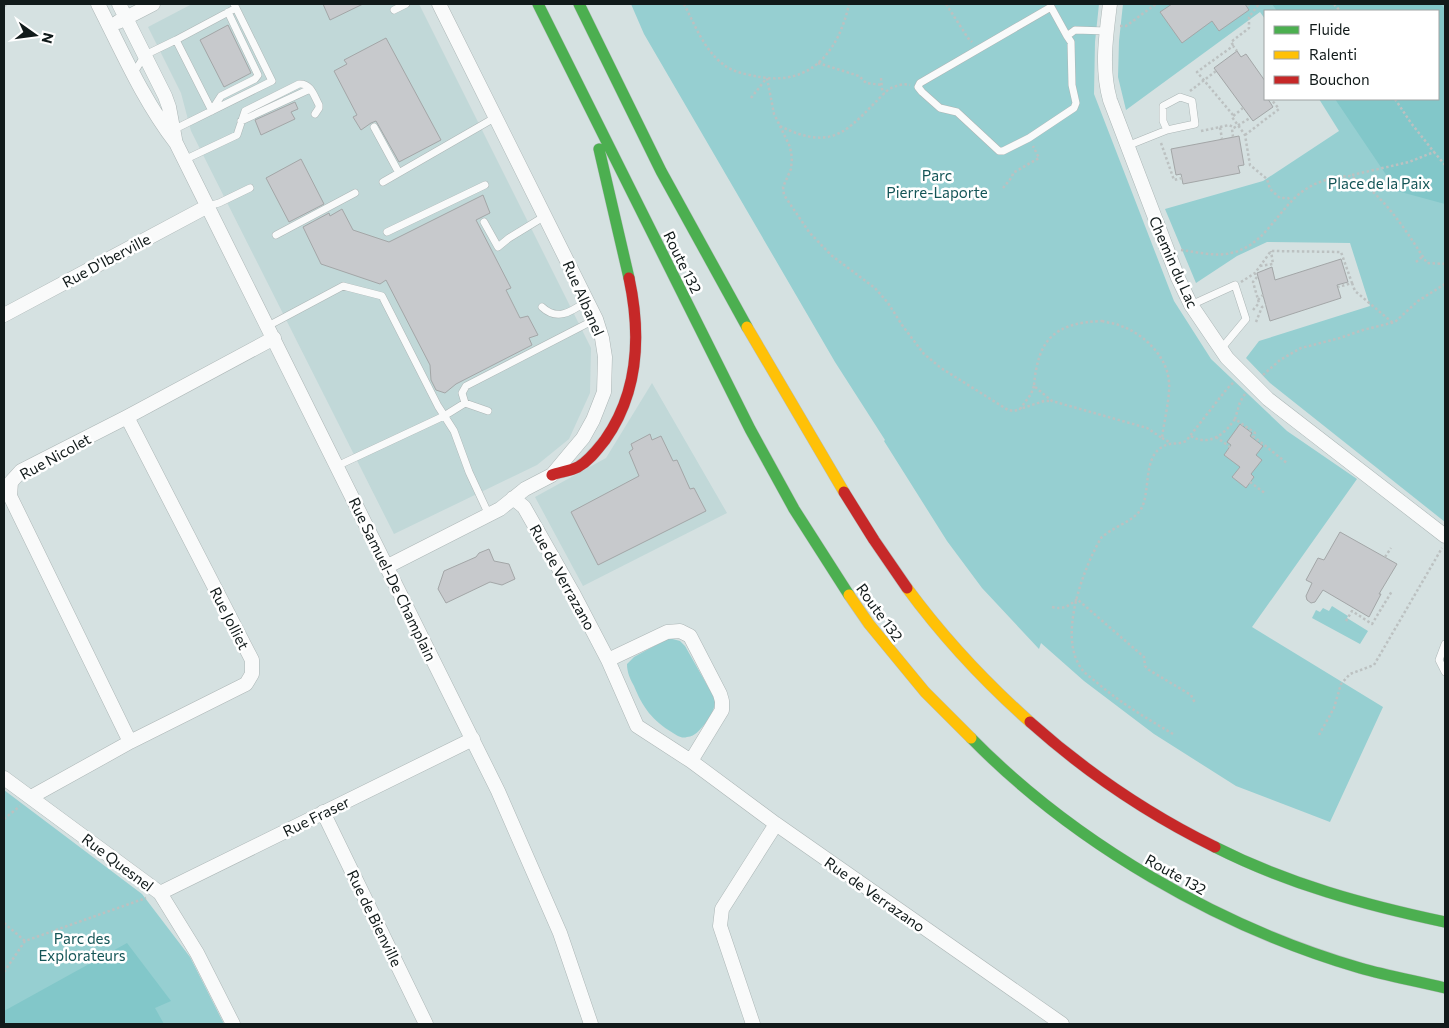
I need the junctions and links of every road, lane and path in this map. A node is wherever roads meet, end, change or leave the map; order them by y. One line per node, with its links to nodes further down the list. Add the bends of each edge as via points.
1 (8, 4): 17 (path)
2 (98, 4): 23 (street, Rue Samuel-De Champlain)
3 (119, 4): 22 (street, Rue Samuel-De Champlain)
4 (153, 4): 22 (street)
5 (406, 4): 20 (lane)
6 (439, 4): 49 (street, Rue Albanel)
7 (538, 4): 44 (highway, Route 132)
8 (579, 4): 151 (highway, Route 132, via 672,192 793,407 896,573 978,673 1080,765 1196,838 1307,886)
9 (684, 4): 34 (path, via 708,48 724,65)
10 (849, 4): 31 (path, via 845,24 832,48)
11 (946, 4): 28 (path, via 968,38)
12 (1110, 4): 24 (street, Chemin du Lac)
13 (1156, 4): 16 (path)
14 (1251, 4): 19 (path)
15 (1259, 4): 27 (path, via 1249,17 1248,28 1231,42)
16 (1152, 5): 24 (path, via 1126,26)
17 (4, 6)
18 (235, 6): 21 (lane); 46 (lane, via 272,81)
19 (1247, 6)
20 (394, 10)
21 (228, 12): 26 (lane); 46 (lane, via 258,75 221,96)
22 (126, 18): 23 (street); 30 (street, Rue Samuel-De Champlain)
23 (109, 26): 33 (street, Rue Samuel-De Champlain)
24 (1113, 28): 25 (lane, via 1075,30); 62 (street, Chemin du Lac, via 1104,64 1107,90)
25 (1068, 36): 28 (lane, via 1051,7); 60 (lane, via 1076,103 1074,108)
26 (176, 40): 30 (lane); 46 (lane)
27 (1234, 46): 29 (path); 36 (path, via 1197,72)
28 (980, 48): 38 (lane)
29 (1237, 51)
30 (145, 54): 33 (lane); 57 (street, Rue Samuel-De Champlain, via 169,107)
31 (818, 63): 34 (path, via 795,76); 37 (path, via 860,76 866,83)
32 (1216, 71): 36 (path)
33 (133, 75): 57 (street, Rue Samuel-De Champlain, via 155,115)
34 (766, 78): 40 (path); 51 (path)
35 (881, 78): 37 (path)
36 (1204, 80): 41 (path); 48 (path)
37 (882, 85): 39 (path)
38 (918, 88): 39 (path, via 896,85); 60 (lane, via 940,108 958,112 999,151 1010,149)
39 (884, 94): 51 (path, via 839,134 813,138)
40 (751, 98)
41 (1182, 98): 56 (lane, via 1164,106); 56 (lane, via 1192,101 1195,124)
42 (1273, 100): 58 (path, via 1279,109)
43 (1396, 100): 63 (path)
44 (590, 107): 121 (highway, via 630,276 636,324 635,360 627,400 603,443 577,467); 155 (highway, Route 132, via 739,407 812,538 869,624 949,718 1008,775 1056,814 1170,889 1245,926 1306,950 1382,974)
45 (1243, 108): 48 (path)
46 (212, 111): 57 (lane)
47 (315, 114): 64 (lane, via 319,105 310,89 299,84 245,111 237,135)
48 (1234, 115): 52 (path, via 1232,117)
49 (496, 118): 66 (lane); 76 (street, Rue Albanel)
50 (1250, 118): 52 (path)
51 (780, 126): 109 (path, via 792,158 791,170 783,187 784,195 809,232 831,255 875,288 924,354 1008,410)
52 (1238, 126): 55 (path); 58 (path)
53 (374, 127): 66 (lane)
54 (1220, 127): 55 (path, via 1230,125)
55 (1235, 128): 59 (path, via 1232,129)
56 (1166, 130): 62 (lane)
57 (172, 135): 64 (street, Rue Samuel-De Champlain)
58 (1245, 135): 74 (path, via 1250,165 1267,179 1270,189 1280,198)
59 (1234, 137)
60 (1029, 138): 72 (path, via 1039,158 1013,173)
61 (1160, 142): 68 (path, via 1174,180)
62 (1127, 146): 94 (street, Chemin du Lac)
63 (1434, 152): 65 (path); 67 (path, via 1409,162)
64 (184, 160): 75 (street, Rue Samuel-De Champlain)
65 (1445, 165)
66 (399, 173): 69 (lane)
67 (1350, 176): 74 (path, via 1318,183); 82 (path, via 1385,205)
68 (1182, 178)
69 (383, 182)
70 (485, 185): 78 (lane)
71 (250, 188): 75 (lane)
72 (1003, 188)
73 (355, 193): 79 (lane)
74 (1292, 201): 80 (path, via 1261,237 1240,251 1216,254)
75 (208, 206): 97 (street, Rue D'Iberville); 101 (street, Rue Samuel-De Champlain)
76 (545, 216): 77 (lane, via 498,247); 93 (street, Rue Albanel)
77 (484, 222)
78 (387, 232)
79 (276, 235)
80 (1179, 249)
81 (1272, 251): 85 (path); 85 (path, via 1274,264); 87 (path, via 1341,252)
82 (1423, 256): 83 (path); 84 (path, via 1427,263)
83 (1416, 262)
84 (1445, 264)
85 (1260, 266): 86 (path)
86 (1255, 273): 89 (path); 92 (path, via 1257,277 1253,282)
87 (1352, 283): 90 (path); 100 (path, via 1355,291)
88 (1445, 284): 100 (path, via 1418,301)
89 (1235, 286): 94 (lane); 99 (lane)
90 (1338, 287)
91 (1263, 295): 92 (path)
92 (1258, 300): 99 (path)
93 (587, 301): 96 (lane, via 566,314 548,312); 98 (street, Rue Albanel)
94 (1191, 305): 102 (street, Chemin du Lac)
95 (1266, 305): 99 (path, via 1262,307 1256,323)
96 (542, 307)
97 (4, 315)
98 (596, 319): 108 (lane, via 466,386 462,393); 121 (street, Rue Albanel, via 605,357 602,398 583,438)
99 (1246, 319): 102 (lane)
100 (1393, 323): 104 (path, via 1301,348 1280,360)
101 (271, 332): 111 (lane, via 343,286 382,296); 112 (street, Rue Nicolet); 120 (street, Rue Samuel-De Champlain)
102 (1220, 349): 103 (street, Chemin du Lac)
103 (1243, 374): 114 (path, via 1226,390); 126 (street, Chemin du Lac, via 1260,392)
104 (1261, 377)
105 (1034, 386): 107 (path); 109 (path); 116 (path, via 1043,346 1058,330 1088,322 1120,325 1150,345 1168,371 1170,384)
106 (1246, 393): 113 (path)
107 (1052, 401): 109 (path); 116 (path, via 1147,428)
108 (465, 403): 110 (lane); 111 (lane)
109 (1020, 409)
110 (488, 411)
111 (444, 416): 120 (lane); 125 (lane, via 454,431)
112 (127, 417): 143 (street, Rue Nicolet, via 21,471 11,482 10,496); 143 (street, Rue Jolliet, via 252,660 252,674 246,684)
113 (1235, 419): 115 (path, via 1227,431); 119 (path)
114 (1190, 436): 115 (path, via 1202,440); 117 (path, via 1180,444)
115 (1216, 437): 118 (path)
116 (1162, 438): 117 (path)
117 (1173, 444): 131 (path, via 1159,449 1154,457 1141,509 1101,538 1082,579)
118 (1230, 447)
119 (1288, 464)
120 (337, 466): 129 (street, Rue Samuel-De Champlain)
121 (552, 475): 124 (street, Rue Albanel)
122 (1250, 482): 123 (path)
123 (1266, 494)
124 (513, 498): 125 (street, Rue Albanel); 137 (street, Rue de Verrazano, via 524,507)
125 (489, 515): 129 (street, Rue Albanel)
126 (1444, 541): 141 (path, via 1374,665 1350,674 1341,684 1334,708)
127 (1391, 548): 128 (path)
128 (1385, 557)
129 (386, 567): 142 (street, Rue Samuel-De Champlain)
130 (1392, 591): 134 (path, via 1372,624)
131 (1077, 599): 132 (path, via 1065,608); 139 (path, via 1144,657 1148,670 1191,695); 140 (path, via 1071,638 1075,658 1082,669 1107,692)
132 (1052, 607)
133 (1361, 612): 134 (path)
134 (1359, 616): 135 (path, via 1352,612)
135 (1346, 621)
136 (1445, 644): 138 (lane, via 1439,660)
137 (608, 660): 144 (street, Rue de Verrazano, via 637,726); 144 (street, via 667,632 680,631 690,636 722,701 722,710)
138 (1445, 672)
139 (1196, 703)
140 (1173, 734)
141 (1319, 735)
142 (473, 738): 147 (street, Rue Fraser); 158 (street, Rue Samuel-De Champlain, via 560,932)
143 (130, 742): 146 (street, Rue Jolliet)
144 (691, 761): 149 (street, Rue de Verrazano)
145 (4, 778): 146 (street, Rue Quesnel)
146 (31, 797): 148 (path); 150 (street, Rue Quesnel)
147 (323, 812): 150 (street, Rue Fraser); 157 (street, Rue de Bienville)
148 (4, 819)
149 (776, 824): 159 (street, via 722,909 720,926); 160 (street, Rue de Verrazano)
150 (160, 893): 153 (path); 156 (street, Rue Quesnel, via 198,953)
151 (1445, 922)
152 (4, 923): 153 (path)
153 (25, 942): 154 (path)
154 (4, 972)
155 (1445, 988)
156 (233, 1024)
157 (426, 1024)
158 (591, 1024)
159 (753, 1024)
160 (1062, 1024)

